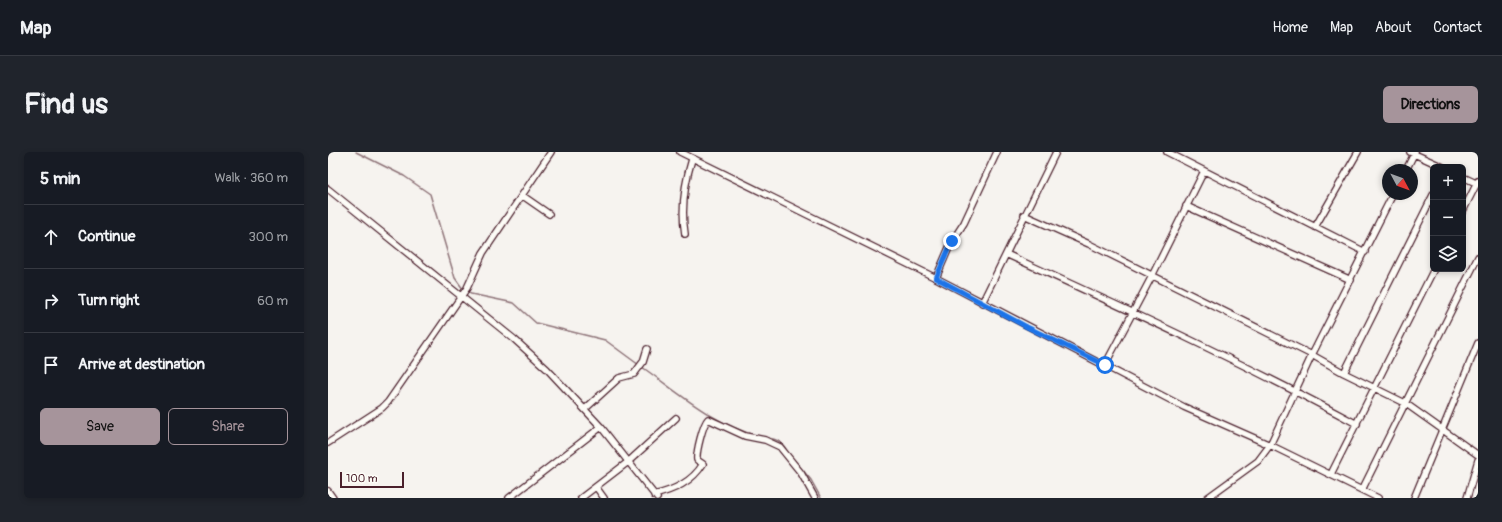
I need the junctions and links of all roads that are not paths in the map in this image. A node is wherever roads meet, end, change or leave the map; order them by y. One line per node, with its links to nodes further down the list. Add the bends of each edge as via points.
1 (551, 152): 15 (street)
2 (680, 152): 8 (street)
3 (997, 152): 29 (street)
4 (1056, 152): 21 (street)
5 (1167, 152): 11 (street)
6 (1358, 152): 22 (street)
7 (1413, 152): 9 (street); 10 (street)
8 (692, 159): 23 (street, via 688,172 684,214); 29 (street)
9 (1408, 164)
10 (1437, 164)
11 (1204, 171): 19 (street); 22 (street)
12 (1466, 178): 13 (street)
13 (1478, 183): 18 (street)
14 (328, 189): 31 (street)
15 (523, 196): 20 (street); 31 (street, via 484,253)
16 (1390, 200): 24 (street)
17 (1431, 200): 38 (street)
18 (1466, 205)
19 (1186, 206): 28 (street); 30 (street)
20 (549, 214)
21 (1024, 215): 25 (street); 28 (street)
22 (1315, 227): 24 (street)
23 (685, 234)
24 (1365, 252): 30 (street)
25 (1006, 254): 32 (street); 33 (street)
26 (1478, 257): 41 (street)
27 (1432, 272): 39 (street)
28 (1152, 276): 33 (street); 36 (street)
29 (936, 278): 32 (street)
30 (1351, 280): 36 (street)
31 (462, 295): 42 (street, via 547,369); 47 (street, via 385,405)
32 (982, 303): 37 (street)
33 (1133, 313): 37 (street); 40 (street)
34 (1478, 343): 46 (street)
35 (647, 349): 42 (street, via 643,362 634,374 619,378)
36 (1312, 355): 38 (street); 40 (street)
37 (1105, 365): 48 (street, via 1184,407)
38 (1344, 374): 39 (street)
39 (1373, 387): 41 (street); 44 (street)
40 (1295, 390): 44 (street); 48 (street)
41 (1405, 403): 46 (street); 54 (street)
42 (585, 409): 45 (street)
43 (676, 418): 51 (street)
44 (1357, 424): 52 (street)
45 (601, 427): 51 (street); 58 (street)
46 (1441, 430): 49 (street); 64 (street)
47 (328, 443)
48 (1270, 445): 52 (street); 62 (street, via 1258,461)
49 (1478, 455)
50 (1478, 460): 65 (street)
51 (628, 462): 53 (street); 56 (street)
52 (1331, 474): 54 (street)
53 (596, 487): 59 (street); 60 (street)
54 (1362, 490): 63 (street)
55 (328, 492): 57 (street)
56 (656, 496): 61 (street, via 680,487 700,469 703,464 697,460 698,452 708,419 745,436 765,440 780,447 801,473)
57 (333, 498)
58 (509, 498)
59 (581, 498)
60 (604, 498)
61 (815, 498)
62 (1207, 498)
63 (1378, 498)
64 (1414, 498)
65 (1467, 498)

